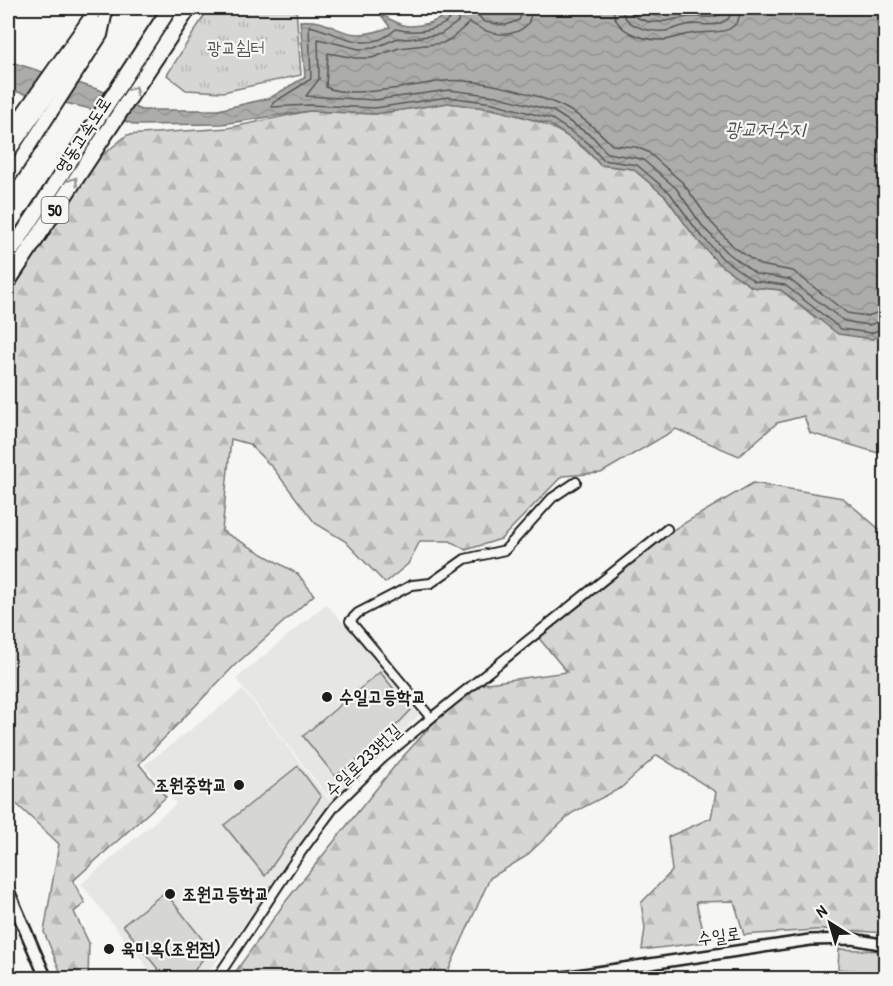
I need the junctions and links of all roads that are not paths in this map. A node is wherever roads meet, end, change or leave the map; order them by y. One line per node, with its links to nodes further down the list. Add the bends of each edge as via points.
1 (171, 8): 7 (highway, 영동고속도로 / 50)
2 (189, 8): 7 (highway, 영동고속도로 / 50, one-way to 2)
3 (104, 9): 4 (highway); 4 (highway, via 70,48)
4 (34, 109): 5 (highway); 6 (highway); 8 (highway); 9 (highway)
5 (8, 121)
6 (8, 134)
7 (96, 136): 10 (highway, 영동고속도로 / 50); 11 (highway, 영동고속도로 / 50, one-way to 7)
8 (8, 153)
9 (8, 179)
10 (8, 256)
11 (8, 282)
12 (576, 482): 14 (street, via 552,498 505,550 465,560 431,583 412,585 350,621)
13 (667, 528): 14 (street, 수일로233번길)
14 (431, 718): 18 (street, 수일로233번길, via 335,806)
15 (8, 890): 17 (main road)
16 (885, 945): 19 (street, 수일로, via 853,939 810,940)
17 (46, 978)
18 (217, 978)
19 (557, 978)

